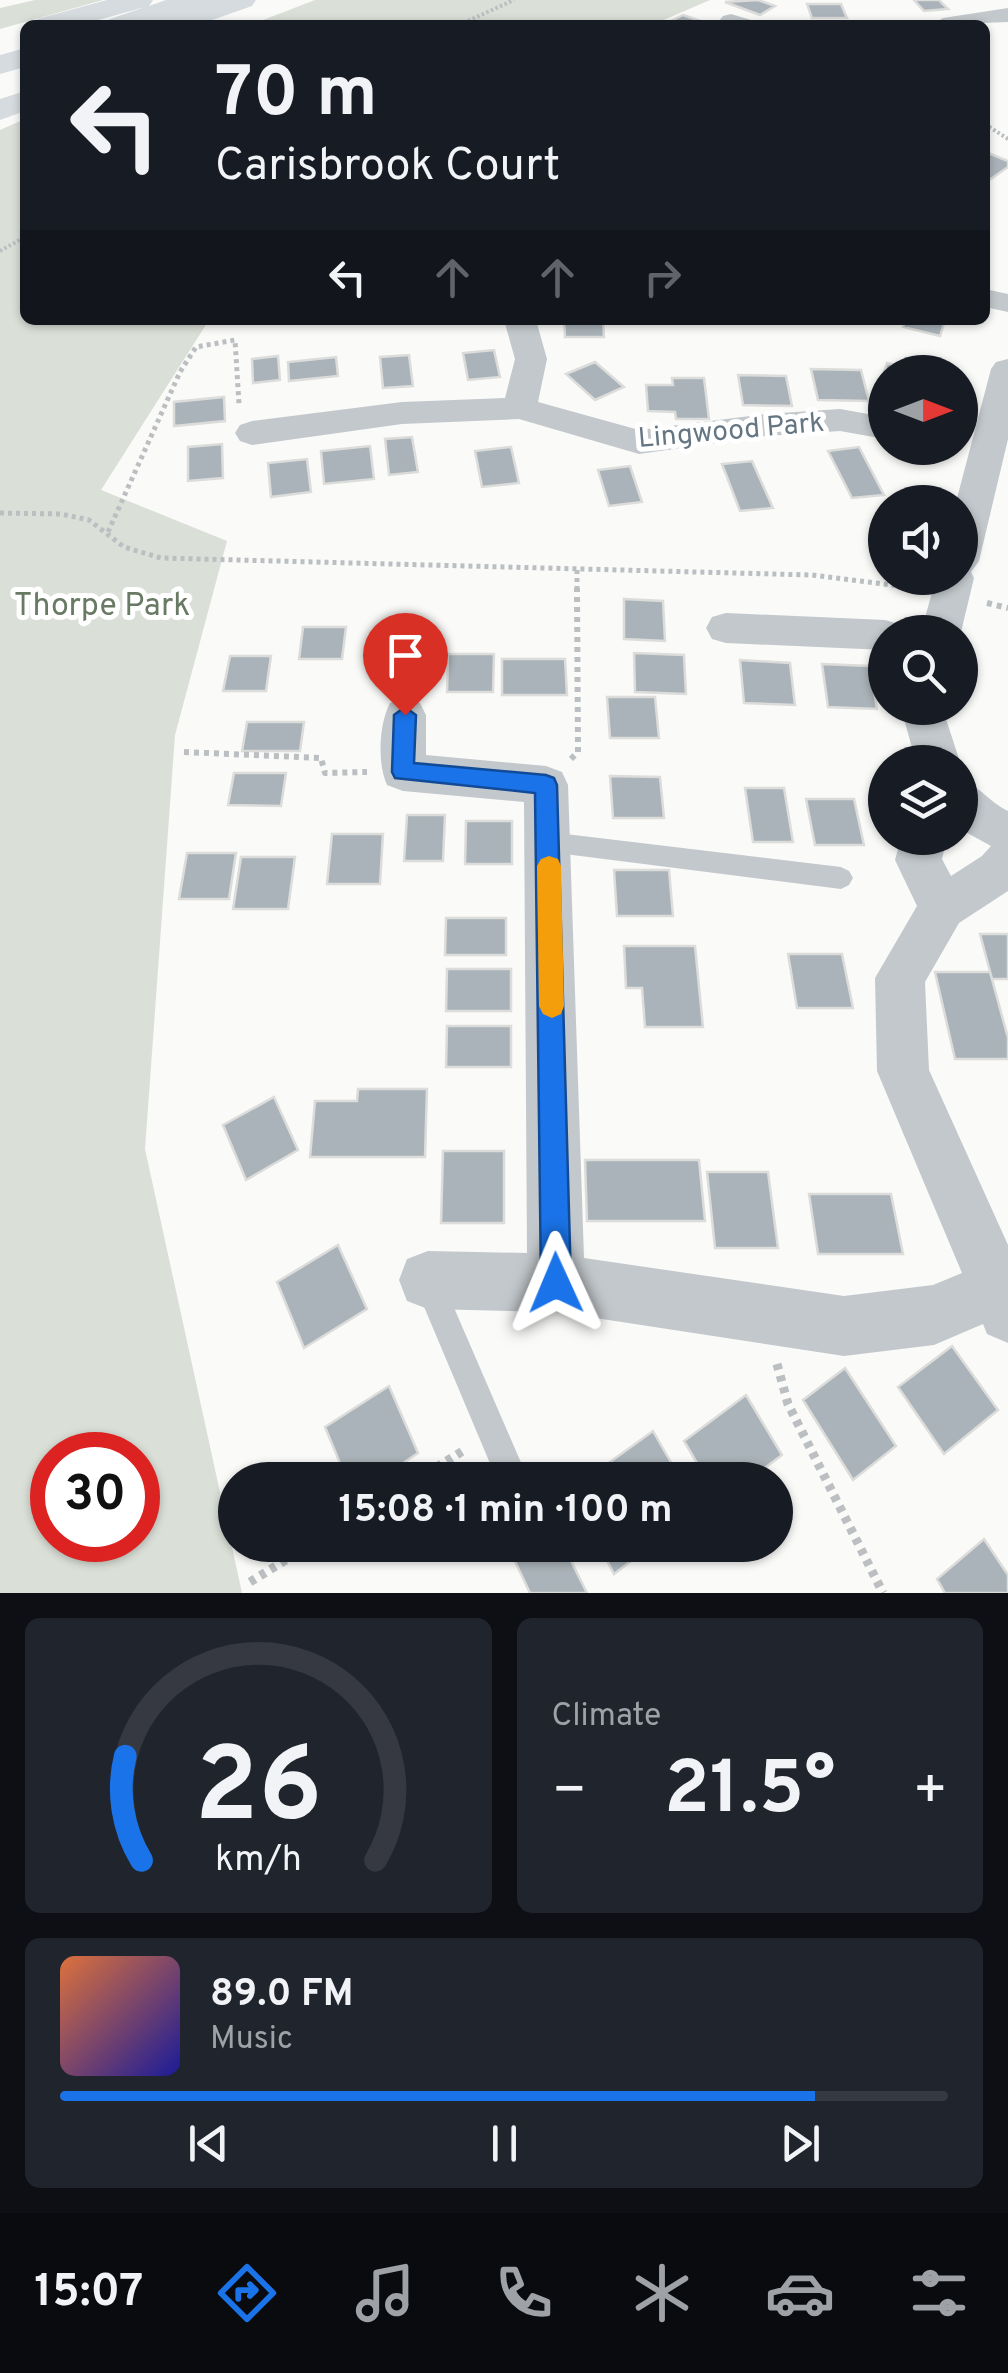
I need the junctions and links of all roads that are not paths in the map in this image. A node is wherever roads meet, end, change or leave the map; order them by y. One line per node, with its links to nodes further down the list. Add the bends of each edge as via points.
1 (138, 0): 8 (highway)
2 (194, 0): 9 (highway)
3 (242, 0): 10 (highway)
4 (275, 0): 11 (highway)
5 (953, 0): 7 (street)
6 (1008, 15): 7 (street)
7 (974, 18): 12 (street)
8 (65, 20)
9 (135, 20)
10 (184, 20)
11 (225, 20)
12 (965, 20)
13 (521, 325): 15 (street, via 531,359)
14 (1008, 368): 18 (street)
15 (520, 408): 16 (street, Lingwood Park, via 639,442 766,425); 17 (street, Lingwood Park)
16 (868, 425)
17 (252, 433)
18 (978, 441)
19 (726, 628): 20 (street)
20 (868, 635)
21 (405, 715): 24 (street, via 403,772 546,785)
22 (978, 817): 23 (street)
23 (1008, 832)
24 (549, 842): 27 (lane); 30 (street)
25 (919, 855): 28 (street)
26 (1008, 860): 28 (street)
27 (841, 878)
28 (942, 908): 31 (street, via 900,978 902,1070)
29 (428, 1280): 30 (street); 32 (lane)
30 (556, 1283): 31 (street, via 844,1326)
31 (1002, 1300)
32 (505, 1462)

